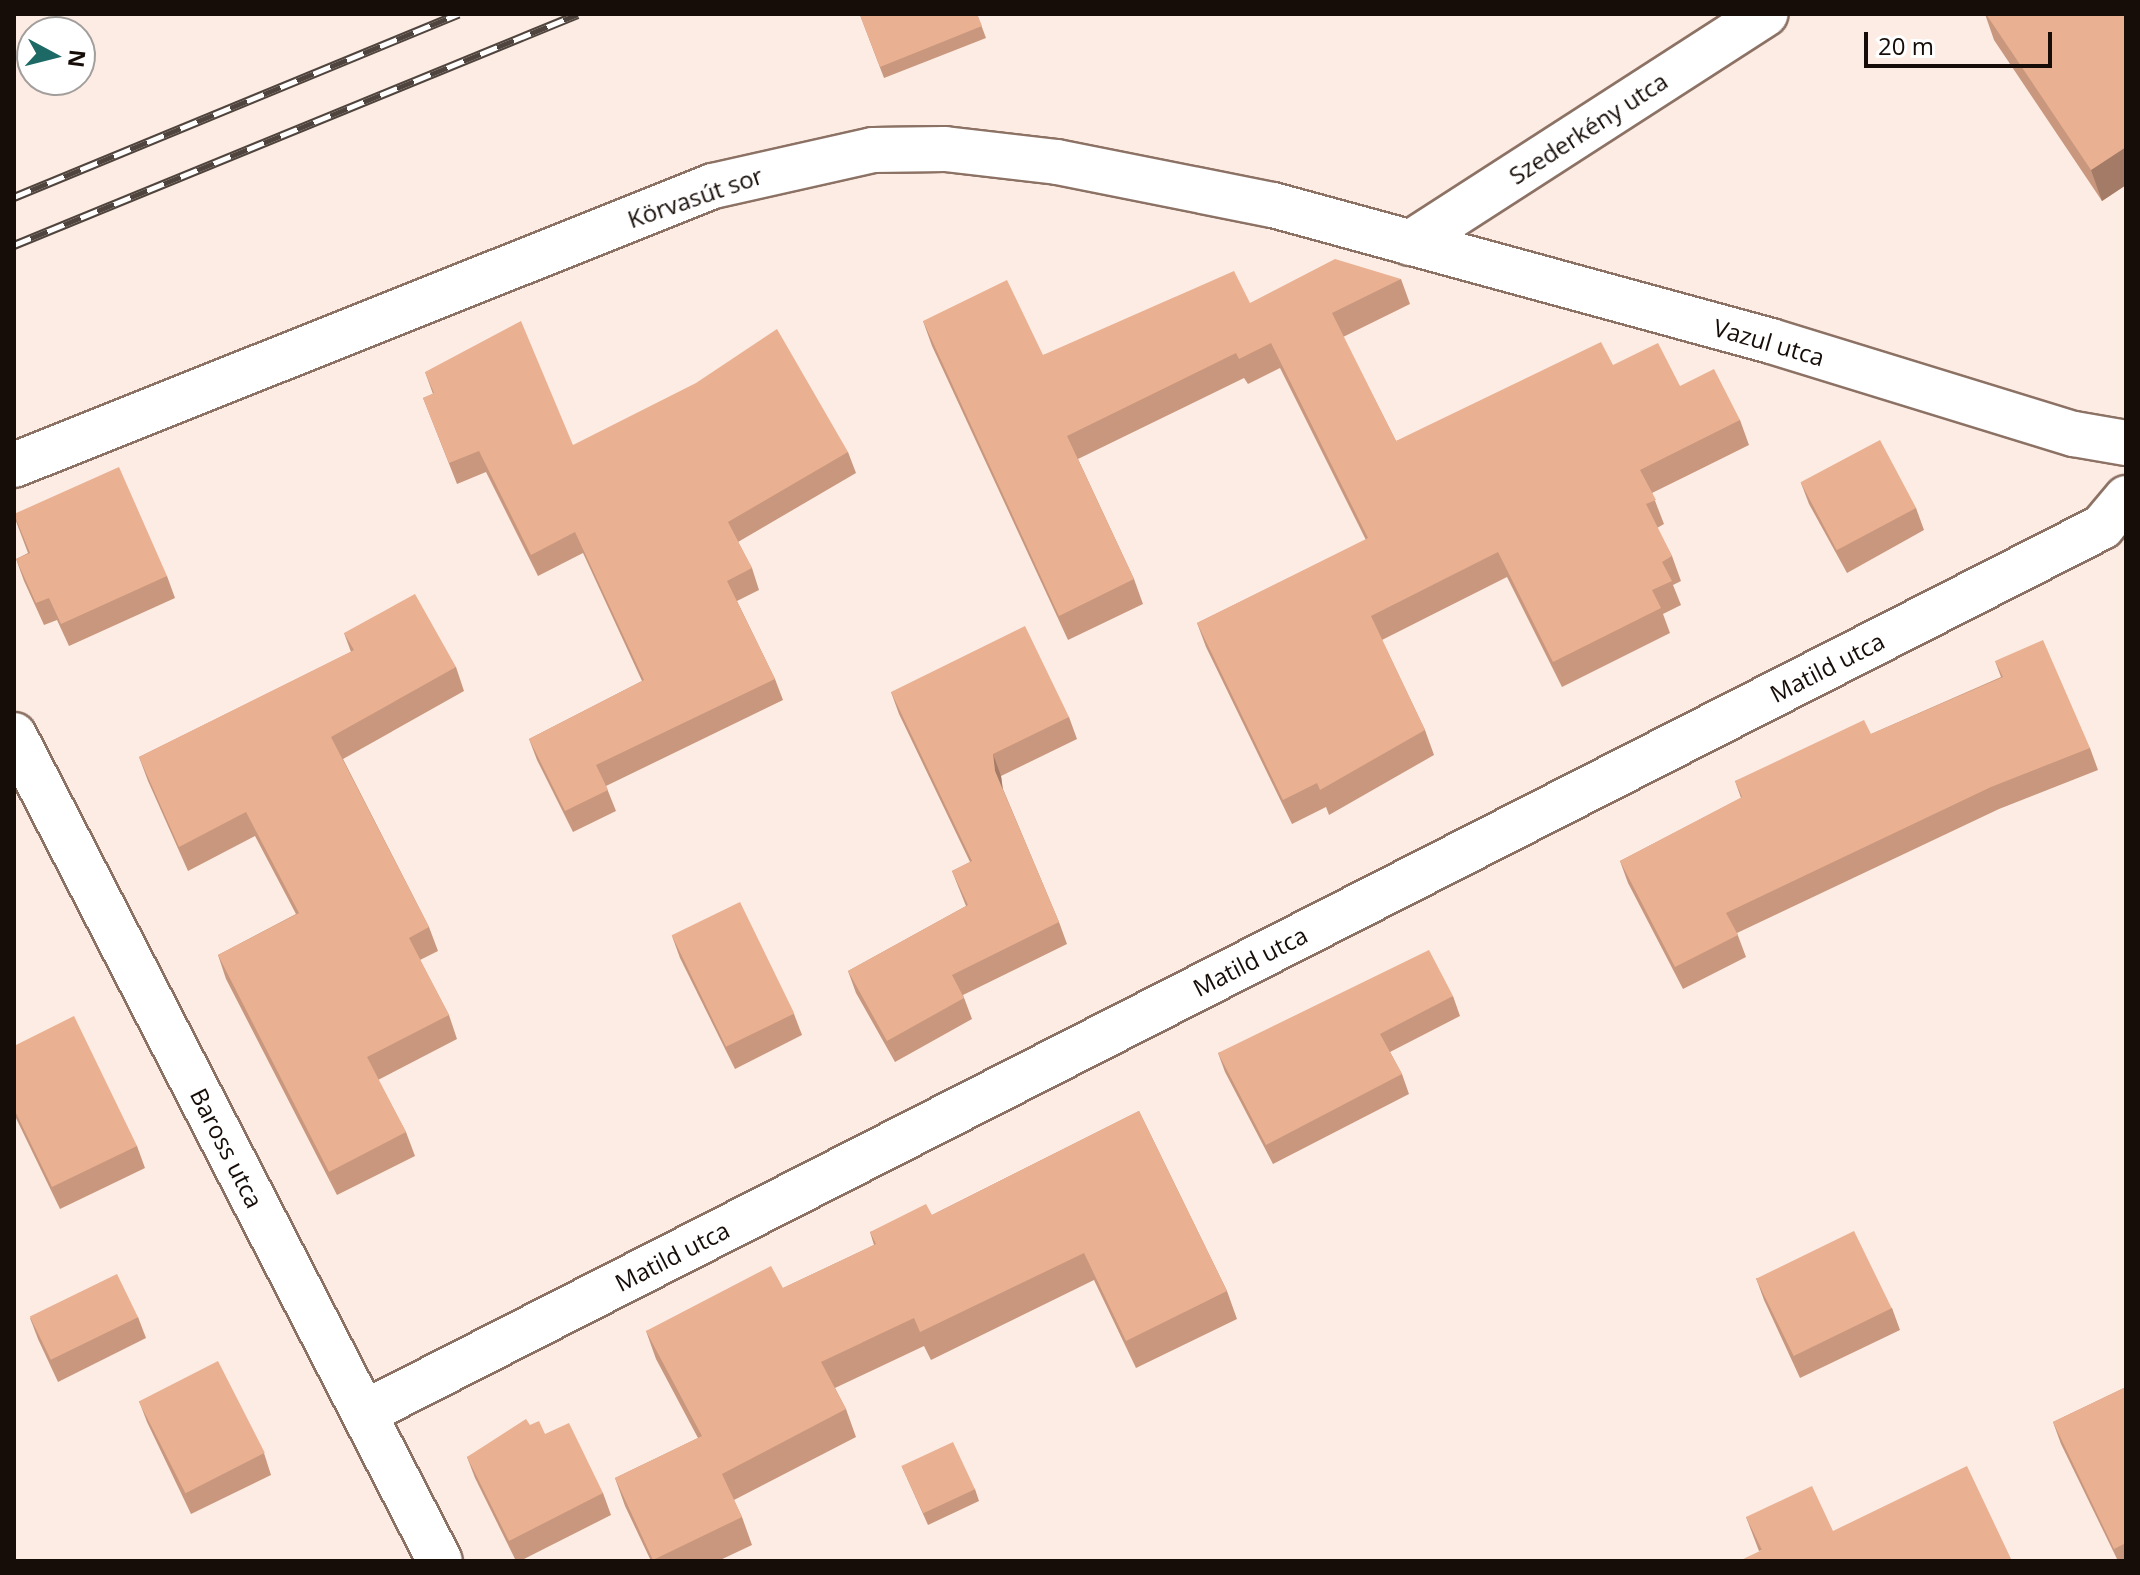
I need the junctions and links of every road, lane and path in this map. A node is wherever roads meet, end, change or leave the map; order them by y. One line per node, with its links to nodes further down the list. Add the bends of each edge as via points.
1 (1766, 14): 2 (street, Szederkény utca)
2 (1410, 243): 3 (street, Vazul utca, via 1771,341 2074,434); 4 (street, Körvasút sor, via 1273,205 1057,162 945,149 873,150 713,186)
3 (2126, 443)
4 (14, 465)
5 (2126, 498): 7 (street, Matild utca, via 2102,527)
6 (14, 735): 7 (street, Baross utca)
7 (364, 1413): 8 (street, Baross utca)
8 (440, 1561)

